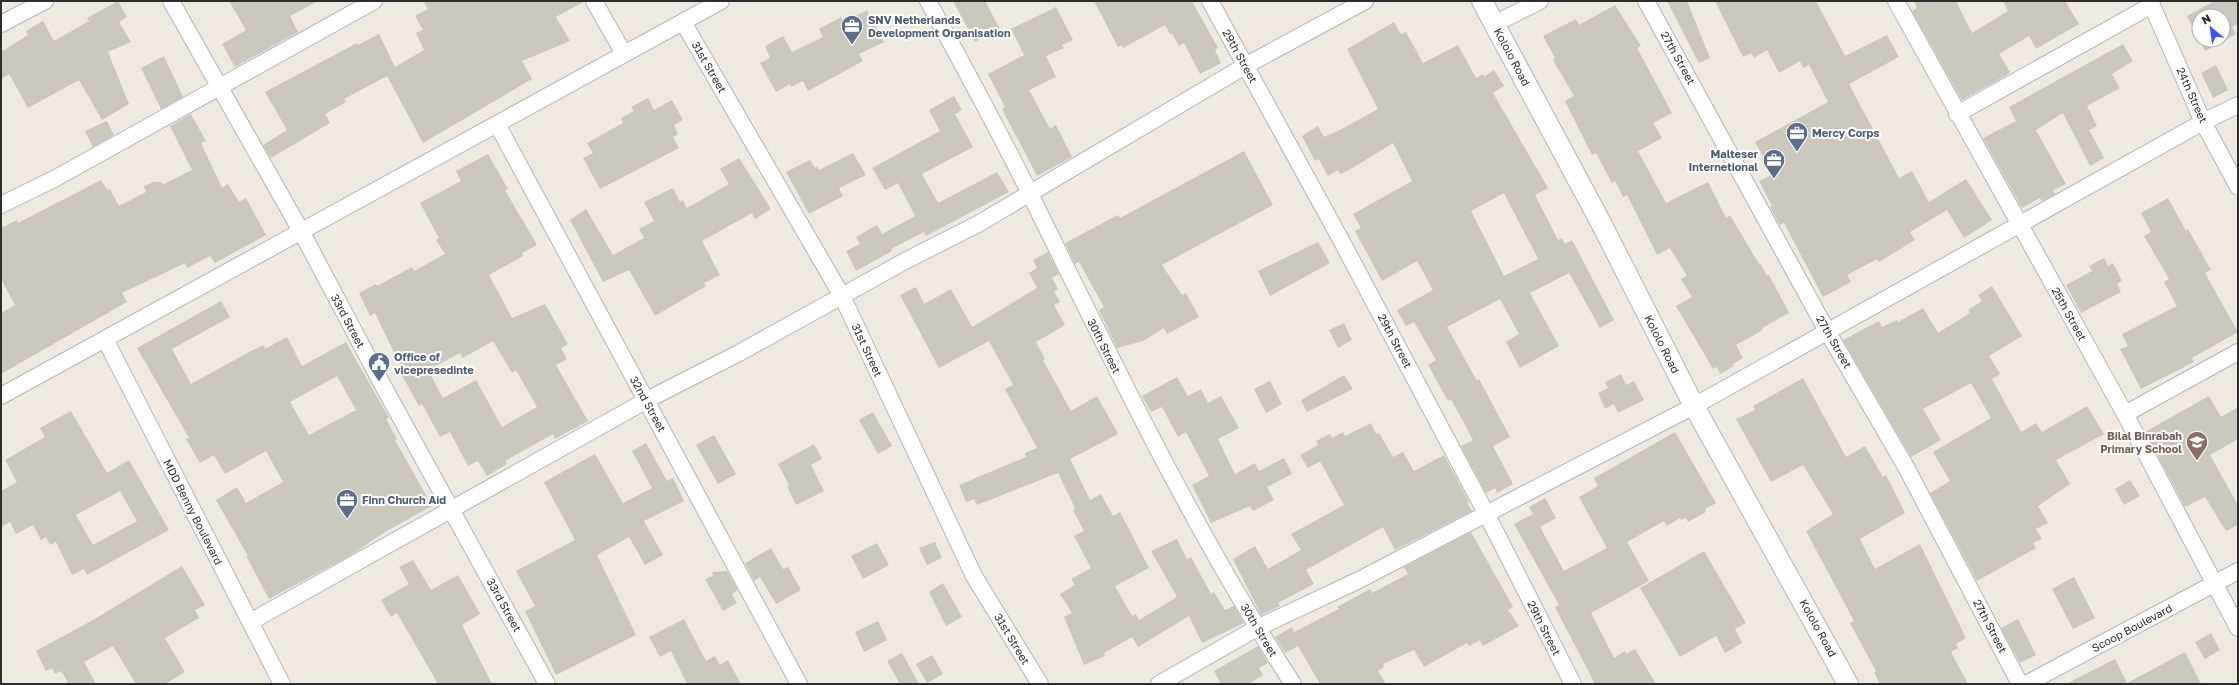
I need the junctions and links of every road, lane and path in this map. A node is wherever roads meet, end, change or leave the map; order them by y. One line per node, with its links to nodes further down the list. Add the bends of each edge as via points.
1 (45, 1): 15 (street)
2 (171, 1): 19 (street, 33rd Street)
3 (374, 1): 19 (street)
4 (594, 1): 17 (street)
5 (721, 1): 14 (street)
6 (928, 1): 25 (street, 30th Street)
7 (1210, 1): 18 (street, 29th Street)
8 (1365, 1): 18 (street)
9 (1482, 1): 16 (street, Kololo Road)
10 (1540, 1): 16 (street)
11 (1646, 1): 30 (street, 27th Street)
12 (1896, 1): 21 (street, 25th Street)
13 (2151, 3): 21 (street); 22 (street, 24th Street)
14 (683, 22): 17 (street); 29 (street, 31st Street)
15 (1, 24)
16 (1494, 24): 35 (street, Kololo Road, via 1600,221)
17 (624, 54): 23 (street)
18 (1245, 66): 25 (street, via 1082,164); 38 (street, 29th Street)
19 (219, 87): 26 (street); 28 (street, 33rd Street)
20 (2238, 105): 22 (street)
21 (1957, 114): 27 (street, 25th Street)
22 (2203, 122): 24 (street, 24th Street); 27 (street)
23 (497, 124): 28 (street); 34 (street, 32nd Street)
24 (2238, 187)
25 (1030, 192): 29 (street, via 978,224); 42 (street, 30th Street, via 1157,448)
26 (1, 206)
27 (2019, 226): 30 (street); 36 (street, 25th Street)
28 (301, 232): 31 (street); 37 (street, 33rd Street)
29 (842, 296): 34 (street); 47 (street, 31st Street, via 974,576)
30 (1827, 331): 35 (street); 52 (street, 27th Street, via 1906,467)
31 (105, 339): 33 (street); 41 (street, MDD Benny Boulevard)
32 (2238, 352): 36 (street)
33 (1, 396)
34 (647, 400): 37 (street); 46 (street, 32nd Street)
35 (1694, 406): 38 (street); 51 (street, Kololo Road)
36 (2125, 414): 40 (street, 25th Street)
37 (451, 508): 41 (street); 45 (street, 33rd Street)
38 (1486, 513): 42 (street, via 1359,580); 50 (street, 29th Street)
39 (2238, 571): 40 (street, Scoop Boulevard)
40 (2215, 583): 43 (street, 25th Street); 53 (street, Scoop Boulevard)
41 (250, 622): 44 (street, MDD Benny Boulevard)
42 (1257, 628): 48 (street); 49 (street, 30th Street)
43 (2238, 628)
44 (282, 684)
45 (547, 684)
46 (799, 684)
47 (1040, 684)
48 (1159, 684)
49 (1293, 684)
50 (1573, 684)
51 (1848, 684)
52 (2020, 684)
53 (2026, 684)

